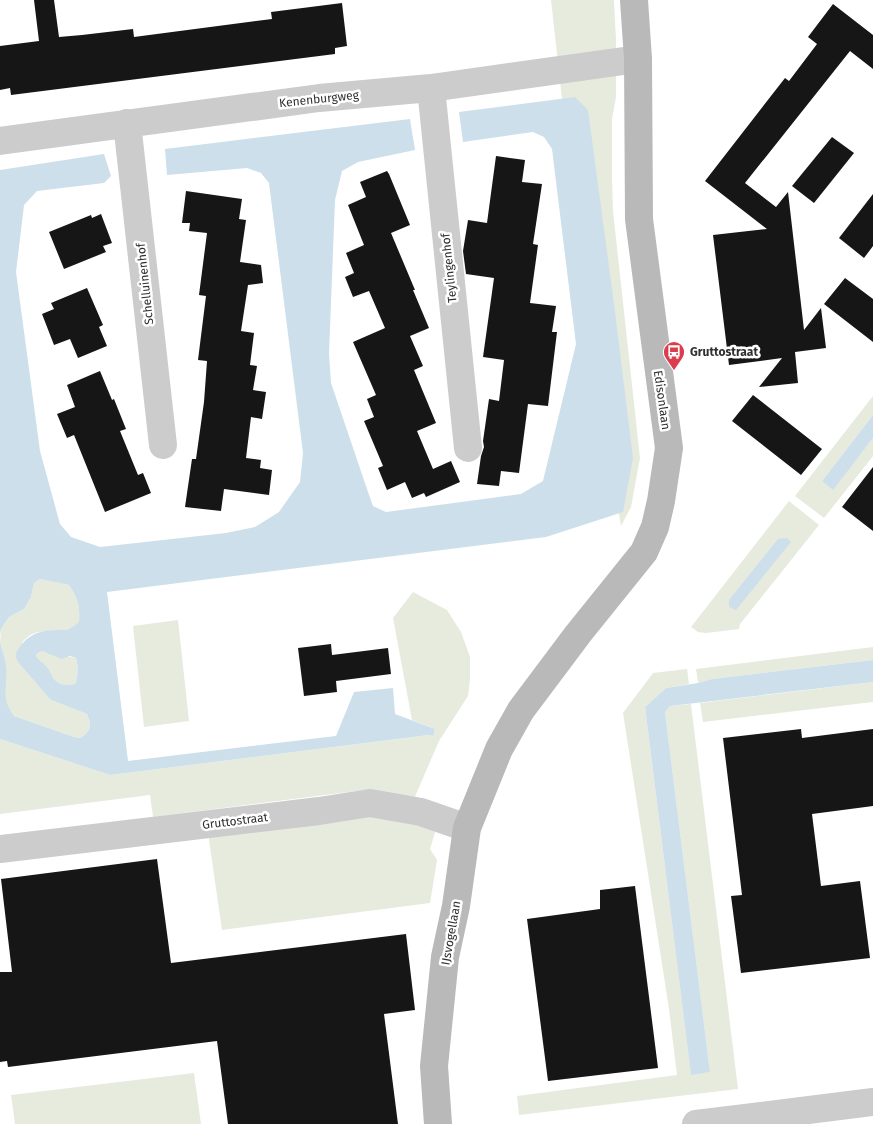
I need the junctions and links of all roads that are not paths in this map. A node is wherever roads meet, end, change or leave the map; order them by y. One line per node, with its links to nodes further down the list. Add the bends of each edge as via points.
1 (634, 0): 2 (street, Edisonlaan)
2 (638, 59): 3 (street, Kenenburgweg); 8 (street, Edisonlaan, via 639,219 669,448 661,500 655,527 644,552 548,672)
3 (431, 88): 4 (street, Kenenburgweg, via 319,98); 7 (street, Teylingenhof)
4 (127, 123): 5 (street, Kenenburgweg); 6 (street, Schelluinenhof)
5 (0, 141)
6 (163, 445)
7 (468, 448)
8 (499, 749): 9 (street, IJsvogellaan)
9 (467, 828): 10 (street, Gruttostraat, via 421,812 370,803); 13 (street, IJsvogellaan, via 445,957 434,1066)
10 (0, 849)
11 (873, 1102): 12 (street)
12 (770, 1119): 14 (street)
13 (438, 1124)
14 (696, 1124)

